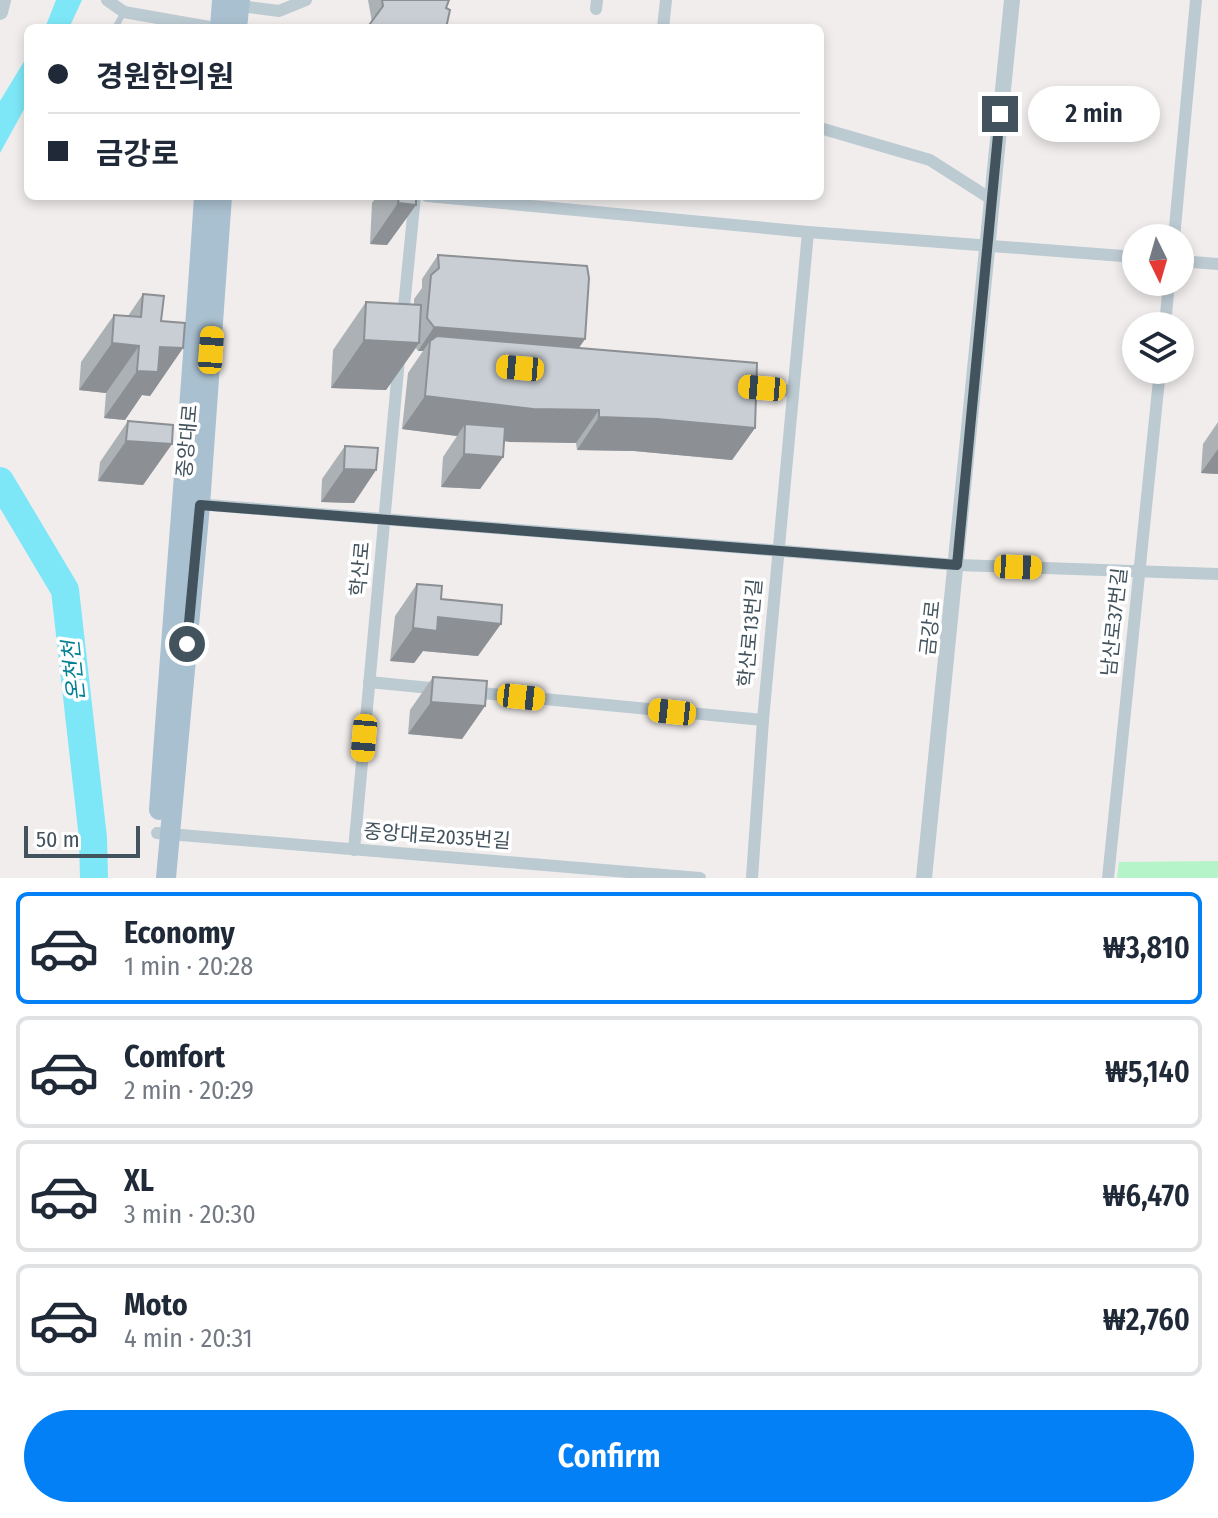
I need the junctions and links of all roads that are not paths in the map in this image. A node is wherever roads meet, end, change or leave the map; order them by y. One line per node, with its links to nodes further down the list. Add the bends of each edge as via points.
1 (3, 0): 8 (street)
2 (107, 0): 9 (street)
3 (306, 0): 7 (street, via 279,11)
4 (666, 0): 14 (street)
5 (1012, 0): 16 (street, 금강로)
6 (1196, 0): 21 (street)
7 (234, 2): 12 (main road); 13 (main road)
8 (0, 12)
9 (124, 12): 10 (lane); 11 (street)
10 (117, 24)
11 (194, 24)
12 (220, 24)
13 (237, 24)
14 (663, 24)
15 (824, 129): 16 (street, via 930,160)
16 (991, 199): 23 (street, 금강로)
17 (204, 200): 34 (main road, 중앙대로, via 191,400)
18 (222, 200): 34 (main road, 중앙대로)
19 (415, 200): 27 (street)
20 (469, 200): 22 (street)
21 (1175, 224)
22 (808, 232): 23 (street); 33 (street, 학산로13번길)
23 (987, 244): 24 (street); 37 (street, 금강로)
24 (1122, 256)
25 (1194, 262): 26 (street)
26 (1218, 264)
27 (402, 329)
28 (401, 343): 29 (street, 학산로)
29 (399, 358): 30 (street); 35 (street, 학산로)
30 (415, 360)
31 (1159, 384): 38 (street, 남산로37번길)
32 (729, 386): 33 (street)
33 (792, 391): 36 (street, 학산로13번길)
34 (191, 504): 35 (street, 중앙대로); 44 (main road, 중앙대로)
35 (385, 519): 36 (street); 40 (street, 학산로)
36 (778, 550): 37 (street); 43 (street, 학산로13번길)
37 (957, 565): 38 (street); 51 (street, 금강로)
38 (1139, 571): 39 (street); 52 (street, 남산로37번길)
39 (1218, 574)
40 (369, 682): 41 (street); 45 (street, 학산로)
41 (448, 690)
42 (464, 691): 43 (street)
43 (763, 720): 50 (street)
44 (164, 833): 45 (street, 중앙대로2035번길); 47 (main road, 중앙대로); 48 (main road, 중앙대로)
45 (354, 850): 46 (street, 중앙대로2035번길)
46 (551, 872): 49 (street, 중앙대로2035번길)
47 (153, 878)
48 (166, 878)
49 (700, 878)
50 (752, 878)
51 (924, 878)
52 (1108, 878)

